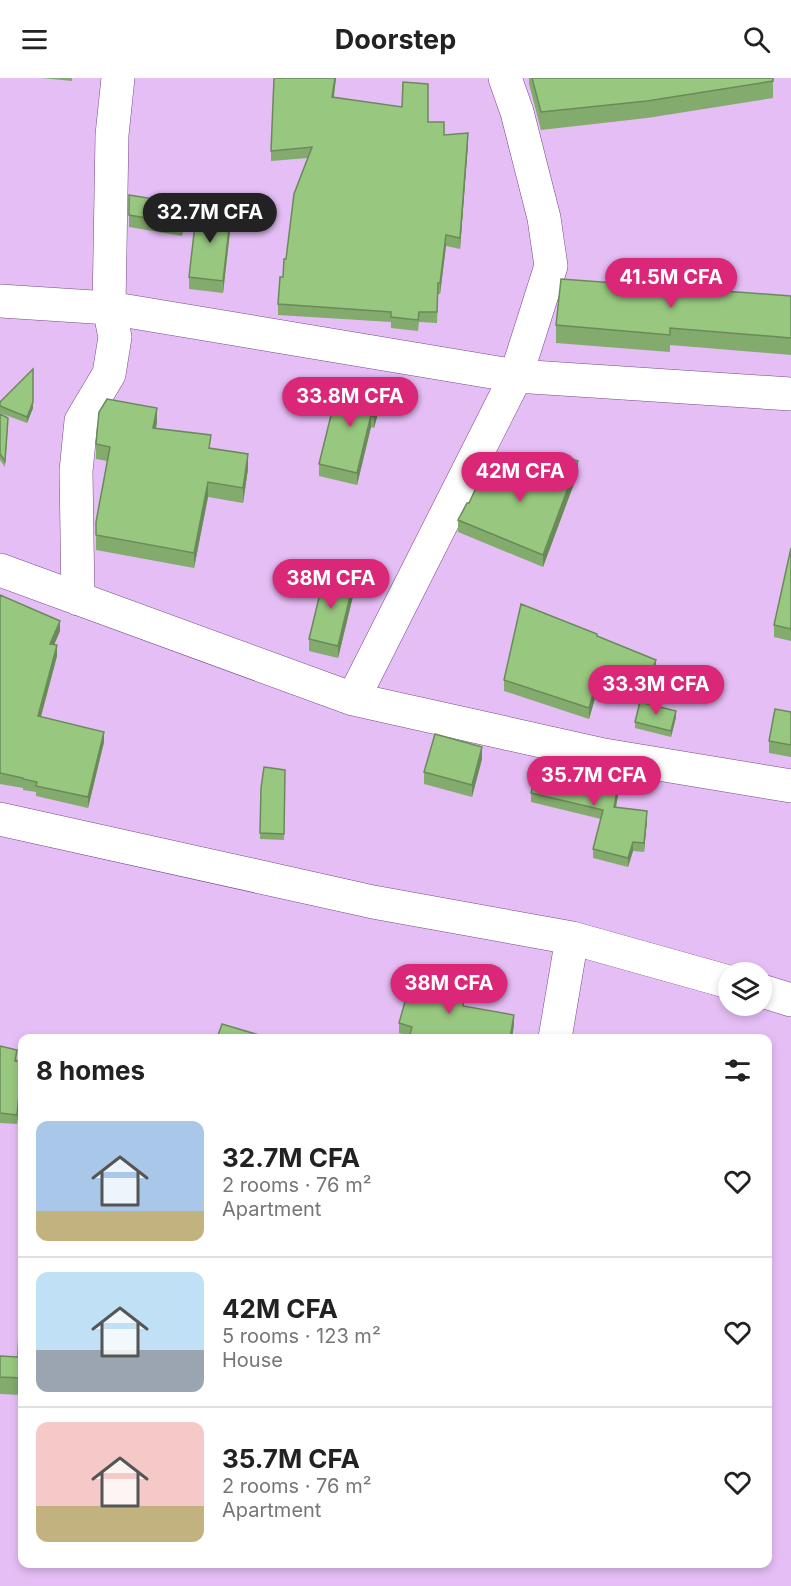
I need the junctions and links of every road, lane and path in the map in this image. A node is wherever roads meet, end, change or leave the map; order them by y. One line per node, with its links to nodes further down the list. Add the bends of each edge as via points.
1 (118, 78): 4 (street, via 112,135)
2 (505, 78): 5 (street, via 541,208 550,266)
3 (0, 301): 4 (street)
4 (109, 308): 5 (street); 8 (street, via 116,337 109,374 81,421 76,471)
5 (516, 376): 6 (street); 9 (street)
6 (791, 394)
7 (0, 570): 8 (street)
8 (78, 599): 9 (street)
9 (353, 699): 10 (street, via 604,755)
10 (791, 786)
11 (0, 819): 12 (street, via 373,902)
12 (572, 938): 13 (street); 16 (street)
13 (718, 979)
14 (772, 994): 15 (street)
15 (791, 1000)
16 (556, 1034)

